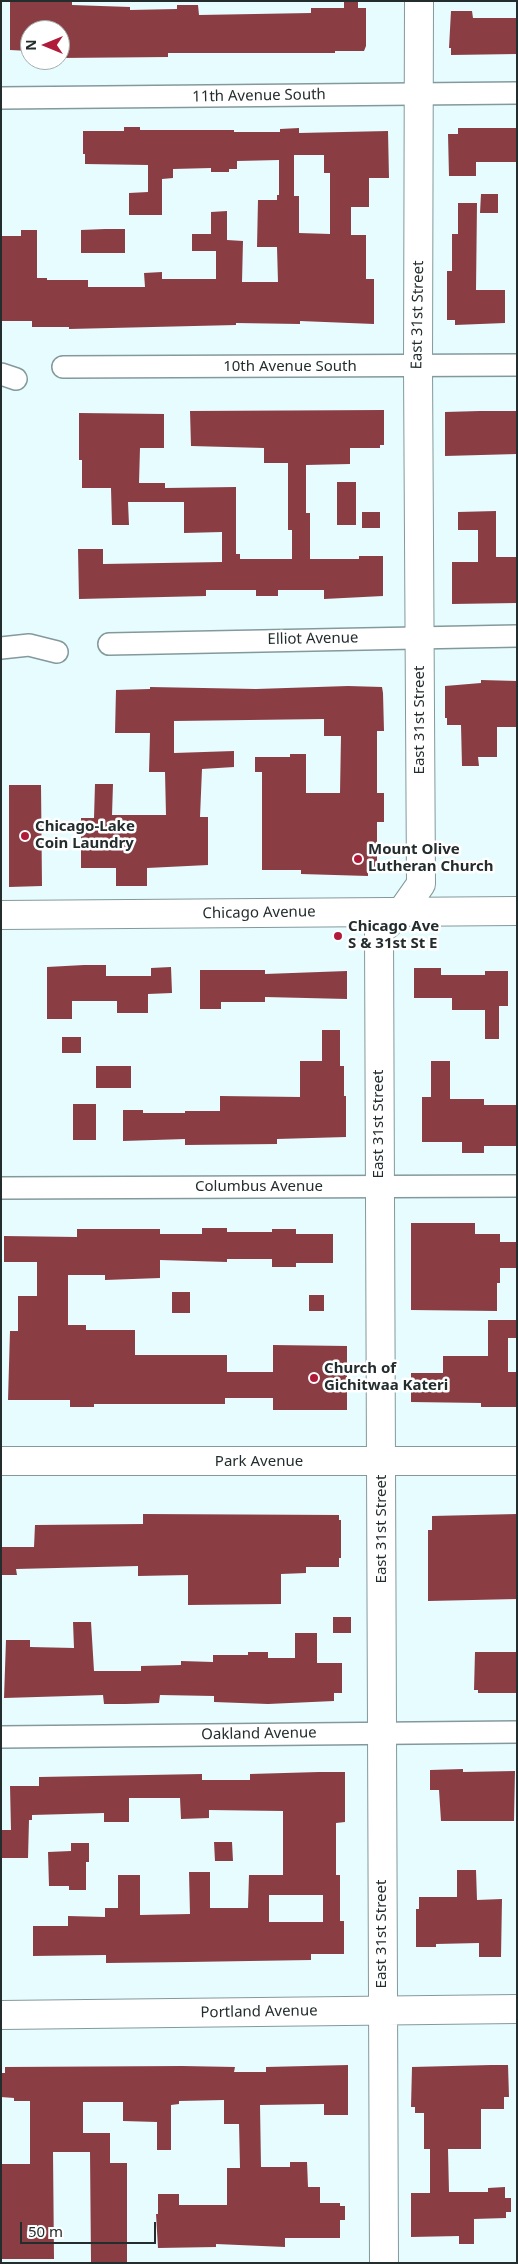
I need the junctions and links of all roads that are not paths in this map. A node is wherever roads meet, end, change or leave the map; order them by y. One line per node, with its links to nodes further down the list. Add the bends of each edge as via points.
1 (419, 1): 3 (street, East 31st Street)
2 (517, 93): 3 (street, 11th Avenue South)
3 (419, 94): 4 (street, 11th Avenue South); 6 (street, East 31st Street)
4 (1, 98)
5 (517, 365): 6 (street, 10th Avenue South)
6 (418, 366): 7 (street, 10th Avenue South); 8 (street, East 31st Street)
7 (63, 367)
8 (420, 636): 9 (street, Elliot Avenue); 10 (street, Elliot Avenue); 13 (street, East 31st Street, via 422,884)
9 (517, 636)
10 (109, 644)
11 (1, 648): 12 (street, via 29,645)
12 (58, 652)
13 (402, 911): 14 (street, Chicago Avenue); 15 (street, Chicago Avenue); 17 (street, East 31st Street, via 379,932)
14 (517, 911)
15 (1, 915)
16 (517, 1186): 17 (street, Columbus Avenue)
17 (379, 1187): 18 (street, Columbus Avenue); 20 (street, East 31st Street)
18 (1, 1188)
19 (1, 1461): 20 (street, Park Avenue)
20 (382, 1461): 21 (street, Park Avenue); 23 (street, East 31st Street)
21 (517, 1461)
22 (517, 1732): 23 (street, Oakland Avenue)
23 (382, 1733): 24 (street, Oakland Avenue); 26 (street, East 31st Street)
24 (1, 1736)
25 (517, 2009): 26 (street, Portland Avenue)
26 (381, 2011): 27 (street, Portland Avenue); 28 (street, East 31st Street)
27 (1, 2015)
28 (384, 2263)

